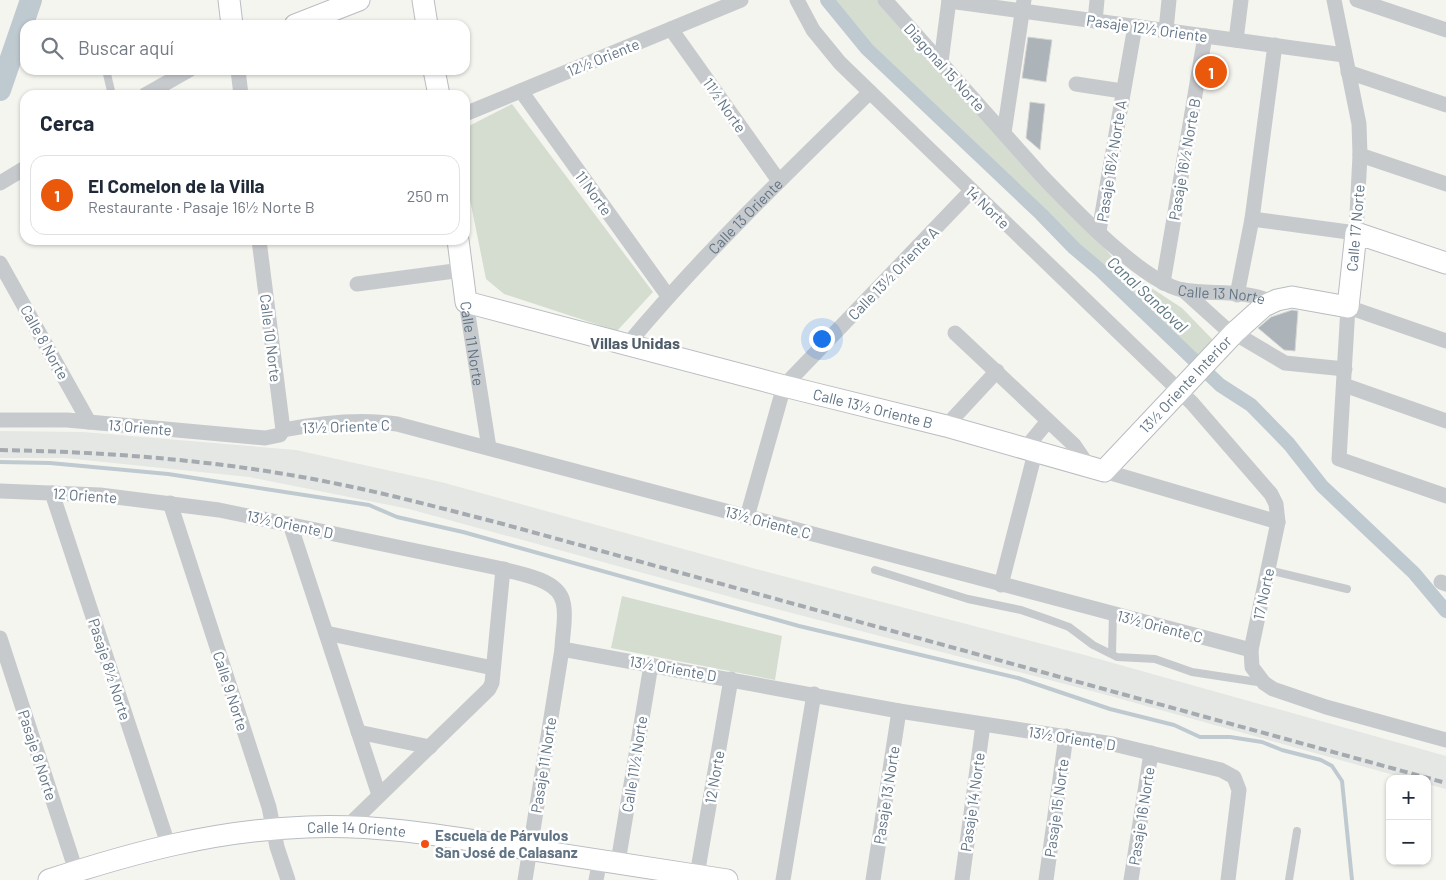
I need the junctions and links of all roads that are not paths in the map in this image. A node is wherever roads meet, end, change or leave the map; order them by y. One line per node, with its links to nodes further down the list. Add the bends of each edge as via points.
1 (229, 0): 14 (street)
2 (359, 0): 15 (street)
3 (422, 0): 16 (street)
4 (741, 0): 19 (street, 12½ Oriente)
5 (797, 0): 39 (street, 14 Norte, via 826,47)
6 (885, 0): 26 (street, Diagonal 15 Norte)
7 (949, 0): 13 (street, Pasaje 12½ Oriente); 26 (street)
8 (1097, 0): 17 (street)
9 (1169, 0): 20 (street)
10 (1241, 0): 23 (street)
11 (1334, 0): 25 (street, Calle 17 Norte)
12 (1358, 0): 21 (street)
13 (1023, 5): 17 (street, Pasaje 12½ Oriente); 42 (street)
14 (231, 20)
15 (307, 20)
16 (426, 20)
17 (1095, 21): 18 (street, Pasaje 12½ Oriente)
18 (1135, 26): 20 (street, Pasaje 12½ Oriente); 38 (street, Pasaje 16½ Norte A)
19 (671, 29): 37 (street, 12½ Oriente); 45 (street, 11½ Norte)
20 (1166, 30): 22 (street, Pasaje 12½ Oriente)
21 (1446, 30)
22 (1205, 36): 23 (street, Pasaje 12½ Oriente); 57 (street, Pasaje 16½ Norte B)
23 (1236, 40): 24 (street, Pasaje 12½ Oriente)
24 (1275, 45): 25 (street, Pasaje 12½ Oriente); 49 (street)
25 (1344, 55): 27 (street, Calle 17 Norte)
26 (941, 62): 42 (street, Diagonal 15 Norte)
27 (1348, 72): 40 (street); 43 (street, Calle 17 Norte, via 1359,124)
28 (107, 75): 33 (lane)
29 (180, 75): 34 (street)
30 (239, 75): 35 (street)
31 (435, 75): 36 (street)
32 (1076, 84): 38 (street, Pasaje 16½ Norte A)
33 (111, 90)
34 (154, 90)
35 (240, 90)
36 (437, 90)
37 (521, 91): 41 (street, 12½ Oriente); 61 (street, 11 Norte)
38 (1122, 91): 50 (street, Pasaje 16½ Norte A)
39 (870, 92): 45 (street, Calle 13 Oriente); 48 (street, 14 Norte)
40 (1446, 105)
41 (470, 112)
42 (1004, 134): 50 (street, Calle 13 Norte)
43 (1360, 155): 47 (street); 51 (street, Calle 17 Norte)
44 (20, 171): 46 (street)
45 (778, 181): 61 (street, Calle 13 Oriente)
46 (0, 183)
47 (1446, 184)
48 (971, 191): 71 (street, Calle 13½ Oriente A); 73 (street, 14 Norte)
49 (1252, 219): 51 (street); 60 (street)
50 (1099, 231): 57 (street, Calle 13 Norte, via 1145,272)
51 (1356, 233): 55 (street); 64 (street, Calle 17 Norte)
52 (260, 245): 79 (street, Calle 10 Norte)
53 (459, 245): 56 (street, Calle 11 Norte)
54 (0, 263): 77 (street, Calle 8 Norte)
55 (1446, 263)
56 (462, 270): 58 (street); 62 (street, Calle 11 Norte)
57 (1164, 283): 59 (street, Calle 13 Norte)
58 (357, 284)
59 (1183, 290): 60 (street, Calle 13 Norte); 66 (street)
60 (1237, 295): 63 (street, Calle 13 Norte)
61 (668, 296): 68 (street, Calle 13 Oriente)
62 (466, 302): 68 (street, Calle 13½ Oriente B); 80 (street, Calle 11 Norte)
63 (1271, 302): 64 (street, Calle 13 Norte, via 1299,298); 66 (street, 13½ Oriente Interior)
64 (1348, 307): 67 (street); 69 (street, Calle 17 Norte)
65 (956, 333): 70 (street)
66 (1234, 333): 69 (street, via 1281,362); 73 (street, 13½ Oriente Interior, via 1193,375)
67 (1446, 341)
68 (627, 345): 71 (street, Calle 13½ Oriente B)
69 (1345, 369): 72 (street, Calle 17 Norte)
70 (997, 371): 75 (street); 78 (street)
71 (784, 386): 78 (street, Calle 13½ Oriente B); 87 (street, Calle 13½ Oriente A)
72 (1344, 386): 76 (street); 85 (street, Calle 17 Norte, via 1338,459)
73 (1186, 398): 82 (street, 13½ Oriente Interior); 88 (street, 14 Norte, via 1271,494)
74 (0, 420): 77 (street, 13 Oriente)
75 (1048, 421): 81 (street); 82 (street)
76 (1446, 421)
77 (89, 422): 79 (street, 13 Oriente, via 264,438)
78 (946, 426): 81 (street, Calle 13½ Oriente B)
79 (281, 433): 80 (street, 13½ Oriente C, via 312,424 384,422)
80 (489, 448): 87 (street, 13½ Oriente C)
81 (1029, 451): 82 (street, Calle 13½ Oriente B); 93 (street)
82 (1096, 469): 88 (street, Calle 13½ Oriente B)
83 (0, 491): 84 (street, 12 Oriente)
84 (52, 493): 86 (street, 12 Oriente); 117 (street, Pasaje 8½ Norte)
85 (1446, 496)
86 (170, 503): 89 (street, 13½ Oriente D); 115 (street, Calle 9 Norte)
87 (747, 517): 93 (street, 13½ Oriente C)
88 (1278, 522): 92 (street, 17 Norte)
89 (290, 524): 90 (street, 13½ Oriente D); 96 (street)
90 (503, 570): 98 (street, 13½ Oriente D, via 548,584 561,596 564,603); 102 (street)
91 (875, 570): 100 (lane, via 968,599 1030,613 1069,628 1093,645)
92 (1268, 570): 94 (lane); 99 (street, 17 Norte)
93 (1001, 585): 95 (street, 13½ Oriente C)
94 (1347, 589)
95 (1114, 614): 99 (street, 13½ Oriente C); 100 (lane)
96 (326, 633): 102 (street); 108 (street)
97 (0, 638): 120 (street, Pasaje 8 Norte)
98 (562, 649): 101 (street, 13½ Oriente D); 118 (street, Pasaje 11 Norte)
99 (1251, 650): 104 (street, 17 Norte, via 1252,667)
100 (1112, 653): 104 (lane, via 1126,658 1155,660 1192,672)
101 (651, 665): 103 (street, 13½ Oriente D); 119 (street, Calle 11½ Norte)
102 (494, 668): 111 (street, via 490,689)
103 (731, 679): 105 (street, 13½ Oriente D); 122 (street, 12 Norte)
104 (1264, 683): 110 (street, via 1326,707)
105 (814, 694): 106 (street, 13½ Oriente D); 127 (street)
106 (899, 710): 107 (street, 13½ Oriente D); 128 (street, Pasaje 13 Norte)
107 (983, 725): 109 (street, 13½ Oriente D); 129 (street, Pasaje 14 Norte)
108 (358, 732): 111 (street); 113 (street)
109 (1066, 736): 112 (street, 13½ Oriente D); 130 (street, Pasaje 15 Norte)
110 (1446, 740)
111 (430, 747): 113 (street)
112 (1151, 753): 131 (street, Pasaje 16 Norte); 132 (street, 13½ Oriente D, via 1221,770 1234,777 1239,790)
113 (379, 796): 114 (street)
114 (347, 827): 115 (street, Calle 14 Oriente); 118 (street, Calle 14 Oriente, via 417,832)
115 (274, 829): 117 (street, Calle 14 Oriente); 124 (street, Calle 9 Norte)
116 (1297, 831): 133 (lane)
117 (168, 844): 120 (street, Calle 14 Oriente)
118 (530, 849): 119 (street, Calle 14 Oriente); 125 (street, Pasaje 11 Norte)
119 (605, 867): 121 (street, Calle 14 Oriente)
120 (76, 871): 123 (street, Calle 14 Oriente)
121 (666, 875): 122 (street, Calle 14 Oriente)
122 (698, 876): 126 (street, Calle 14 Oriente)
123 (49, 880)
124 (288, 880)
125 (525, 880)
126 (727, 880)
127 (783, 880)
128 (873, 880)
129 (962, 880)
130 (1046, 880)
131 (1131, 880)
132 (1228, 880)
133 (1289, 880)

